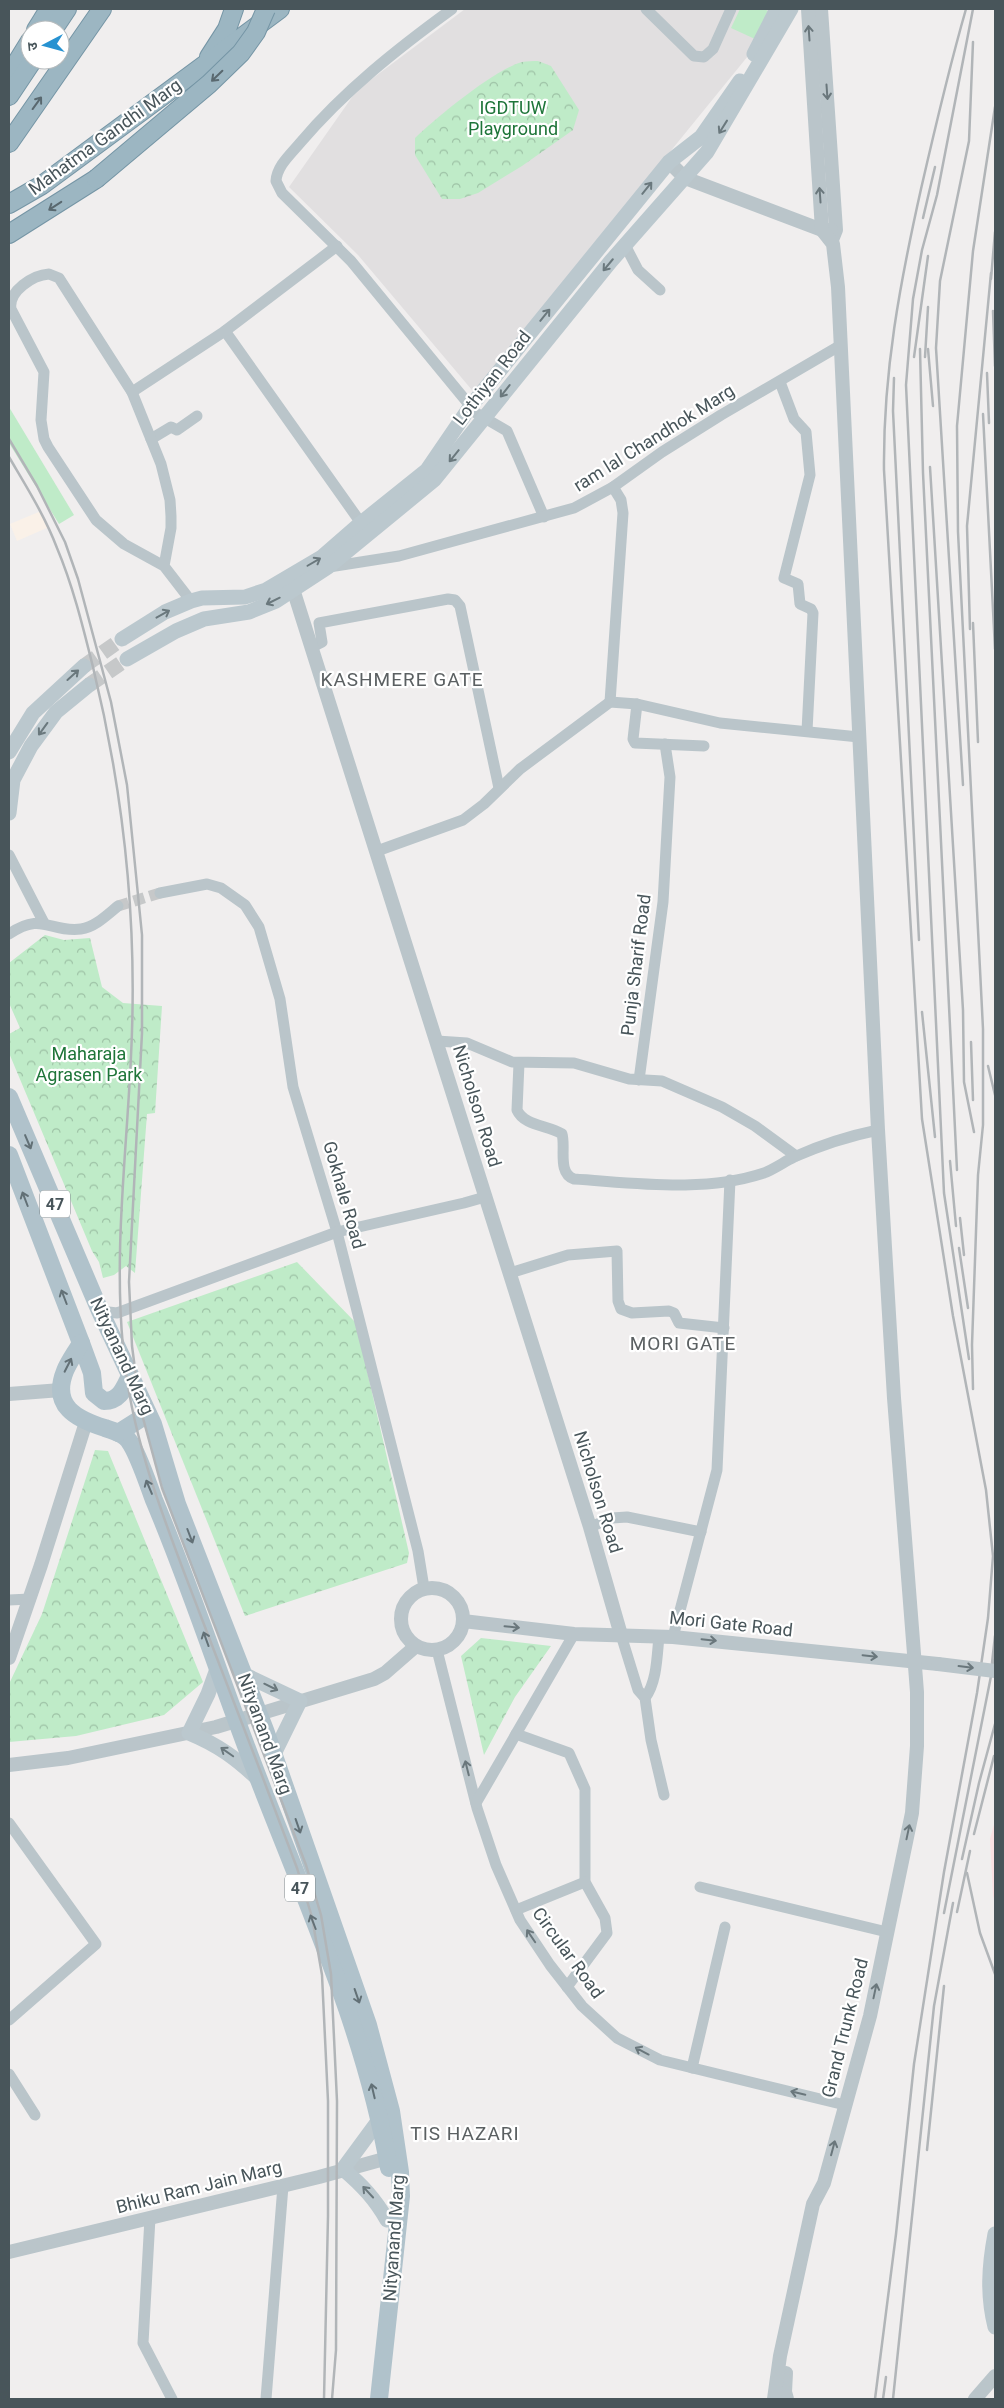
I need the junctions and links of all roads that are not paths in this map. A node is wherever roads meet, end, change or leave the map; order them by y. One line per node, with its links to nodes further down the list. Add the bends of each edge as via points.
1 (49, 9): 14 (highway)
2 (67, 9): 15 (highway)
3 (234, 9): 17 (highway, Mahatma Gandhi Marg, via 227,29)
4 (266, 9): 26 (highway, one-way to 26, bridge, via 256,32 241,53 209,84 96,179)
5 (280, 9): 17 (highway, Mahatma Gandhi Marg)
6 (452, 9): 28 (street, via 376,67 332,107 280,168 276,181 282,193)
7 (646, 9): 8 (street, via 694,56 704,57 713,50)
8 (731, 9)
9 (777, 9): 22 (main road, Lothiyan Road, via 741,80 701,137)
10 (791, 9): 23 (main road, Lothiyan Road, one-way to 23, via 707,152)
11 (808, 9): 25 (street, one-way to 11)
12 (821, 9): 25 (street, one-way to 25)
13 (102, 11): 21 (highway, one-way to 13)
14 (42, 20)
15 (60, 20)
16 (20, 58): 19 (highway)
17 (201, 69): 24 (highway, Mahatma Gandhi Marg, via 42,186)
18 (26, 70): 20 (highway)
19 (9, 76)
20 (9, 96)
21 (9, 143)
22 (669, 162): 23 (street); 34 (main road, Lothiyan Road, one-way to 22)
23 (685, 178): 25 (street); 27 (main road, Lothiyan Road)
24 (9, 204)
25 (830, 233): 31 (street, Grand Trunk Road, via 838,288)
26 (9, 234)
27 (625, 245): 29 (street, via 638,270); 36 (main road, Lothiyan Road, one-way to 36)
28 (336, 246): 30 (street); 34 (street)
29 (660, 290)
30 (225, 331): 33 (street); 40 (street)
31 (841, 345): 32 (street, ram lal Chandhok Marg); 53 (street, Grand Trunk Road)
32 (780, 382): 38 (street, ram lal Chandhok Marg, via 662,452); 52 (street, via 794,419 806,432 810,475 784,578 798,584 800,604 814,613)
33 (132, 392): 37 (street); 41 (street, via 59,278 44,274 13,294 11,309 44,372 41,420 48,447 96,520 124,544)
34 (470, 407): 36 (street); 40 (main road, Lothiyan Road, via 427,470)
35 (197, 416): 37 (street, via 177,430 171,427)
36 (484, 418): 39 (street, via 511,438); 42 (main road, Lothiyan Road, one-way to 42, via 434,480)
37 (151, 439): 41 (street, via 170,500 171,528)
38 (613, 487): 39 (street, ram lal Chandhok Marg, via 574,508); 50 (street, via 622,513)
39 (544, 517): 42 (street, ram lal Chandhok Marg, via 399,556)
40 (360, 523): 44 (main road, Lothiyan Road, one-way to 40, via 245,597 266,590 322,557)
41 (164, 566): 44 (street)
42 (328, 567): 43 (main road, Lothiyan Road)
43 (293, 589): 46 (street, Nicholson Road); 47 (main road, Lothiyan Road, one-way to 47, via 276,601 249,612 204,618)
44 (191, 601): 45 (main road, Lothiyan Road, one-way to 44, via 165,612)
45 (122, 639)
46 (312, 647): 57 (street, via 322,642 319,623 455,600 460,606); 59 (street, Nicholson Road)
47 (127, 659)
48 (84, 666): 56 (main road, one-way to 48, via 33,713)
49 (89, 685): 58 (main road, one-way to 58, via 56,712 31,746 13,780)
50 (610, 702): 51 (street); 57 (street, via 537,755)
51 (637, 704): 52 (street, via 720,723); 54 (street, via 633,741 636,744)
52 (807, 731): 53 (street)
53 (860, 737): 69 (street, Grand Trunk Road)
54 (665, 744): 55 (street); 67 (street, Punja Sharif Road, via 670,777 663,902)
55 (704, 746)
56 (9, 752)
57 (500, 788): 59 (street, via 463,820)
58 (9, 814)
59 (377, 851): 65 (street, Nicholson Road)
60 (9, 855): 63 (street)
61 (160, 893): 74 (street, Gokhale Road, via 196,885 214,885 245,905 259,927 280,999 293,1087)
62 (118, 906): 63 (street, via 100,921 81,929)
63 (44, 923): 64 (street, via 23,926)
64 (9, 934)
65 (437, 1041): 66 (street, via 467,1043); 73 (street, Nicholson Road)
66 (519, 1063): 67 (street, via 574,1063); 72 (street, via 516,1110 520,1117 562,1134 564,1167 570,1178 653,1184)
67 (639, 1080): 71 (street, via 662,1082 722,1107)
68 (9, 1097): 76 (main road, Nityanand Marg / 47, one-way to 76)
69 (878, 1130): 71 (street, via 852,1135); 99 (street, Grand Trunk Road, via 894,1398)
70 (9, 1156): 78 (main road, Nityanand Marg / 47, one-way to 70)
71 (796, 1156): 72 (street, via 764,1172)
72 (730, 1180): 77 (street)
73 (474, 1200): 74 (street); 75 (street, Nicholson Road)
74 (337, 1232): 76 (street, via 117,1313); 89 (street, Gokhale Road, via 418,1551)
75 (510, 1273): 77 (street, via 568,1255 617,1251 621,1309 632,1313 669,1311 674,1313 679,1323); 87 (street, Nicholson Road)
76 (100, 1312): 79 (main road, Nityanand Marg / 47)
77 (724, 1328): 88 (street, via 717,1470)
78 (81, 1343): 79 (main road, via 92,1373 93,1389 100,1399 108,1401 119,1396); 80 (main road, Nityanand Marg, one-way to 78, via 65,1372)
79 (130, 1376): 82 (main road, Nityanand Marg / 47)
80 (61, 1390): 81 (street); 83 (main road, Nityanand Marg, via 68,1409)
81 (9, 1394)
82 (148, 1414): 84 (main road); 85 (main road, Nityanand Marg / 47)
83 (86, 1422): 84 (main road, Nityanand Marg); 90 (street)
84 (118, 1433): 86 (main road, Nityanand Marg / 47, one-way to 84, via 129,1441)
85 (177, 1504): 86 (main road); 102 (main road, Nityanand Marg / 47, one-way to 102)
86 (159, 1511): 100 (main road, Nityanand Marg / 47, one-way to 86)
87 (590, 1526): 88 (street, via 627,1516); 94 (street, Nicholson Road)
88 (701, 1532): 95 (street)
89 (424, 1588): 92 (street, via 442,1589 452,1594 460,1604); 96 (street, via 408,1598 401,1615 404,1633)
90 (30, 1599): 91 (street); 98 (street)
91 (9, 1600)
92 (463, 1621): 93 (street, Mori Gate Road, one-way to 93); 97 (street, via 455,1640)
93 (574, 1634): 94 (street, Mori Gate Road); 108 (street)
94 (621, 1635): 95 (street, Mori Gate Road); 103 (street, via 638,1690)
95 (666, 1636): 99 (street, Mori Gate Road, one-way to 99); 103 (street, via 650,1692)
96 (416, 1646): 97 (street); 104 (street, via 374,1679)
97 (437, 1650): 113 (street, Circular Road, one-way to 97)
98 (9, 1658)
99 (915, 1661): 101 (street, Mori Gate Road, one-way to 101, bridge); 119 (street, Grand Trunk Road, one-way to 99, via 912,1814 917,1746)
100 (217, 1669): 106 (main road, Nityanand Marg / 47); 107 (main road)
101 (995, 1671)
102 (243, 1674): 104 (main road, one-way to 104); 105 (main road, Nityanand Marg / 47)
103 (645, 1698): 112 (street)
104 (300, 1701): 105 (street); 109 (main road)
105 (258, 1714): 106 (street); 109 (main road, Nityanand Marg / 47)
106 (236, 1721): 107 (street); 111 (main road, Nityanand Marg / 47)
107 (189, 1733): 110 (street, via 68,1758); 111 (main road, one-way to 107, via 229,1753)
108 (516, 1734): 113 (street); 115 (street, via 569,1753 585,1789)
109 (274, 1756): 120 (main road, Nityanand Marg / 47, one-way to 120)
110 (9, 1765)
111 (258, 1780): 120 (main road, Nityanand Marg / 47, one-way to 111)
112 (664, 1795)
113 (476, 1803): 117 (street, Circular Road, via 496,1865)
114 (9, 1823): 123 (street, via 96,1944)
115 (585, 1882): 117 (street); 122 (street, via 605,1918 607,1933)
116 (700, 1887): 119 (street)
117 (516, 1910): 122 (street, Circular Road, one-way to 117)
118 (725, 1926): 124 (street)
119 (887, 1932): 126 (street, Grand Trunk Road, one-way to 119, via 870,2016)
120 (334, 1954): 121 (main road, Nityanand Marg / 47)
121 (342, 1974): 128 (main road, Nityanand Marg / 47, one-way to 121); 129 (main road, Nityanand Marg / 47, one-way to 129, via 368,2025 391,2111)
122 (568, 1987): 124 (street, Circular Road, one-way to 122, via 660,2060 617,2038 582,2006)
123 (9, 2020)
124 (692, 2068): 126 (street, Circular Road, one-way to 124)
125 (9, 2074): 127 (street)
126 (845, 2104): 131 (street, Grand Trunk Road, one-way to 126)
127 (35, 2115)
128 (379, 2120): 129 (main road, Nityanand Marg / 47); 130 (main road)
129 (393, 2157): 130 (street, Bhiku Ram Jain Marg); 134 (main road, Nityanand Marg / 47); 142 (main road, Nityanand Marg / 47, via 400,2196)
130 (343, 2170): 132 (street, Bhiku Ram Jain Marg); 134 (main road, one-way to 130, via 375,2199)
131 (824, 2183): 143 (street, Grand Trunk Road, via 814,2204 780,2356); 144 (street, via 787,2365)
132 (283, 2186): 133 (street, Bhiku Ram Jain Marg); 140 (street)
133 (150, 2218): 136 (street, Bhiku Ram Jain Marg); 139 (street, via 143,2343)
134 (387, 2220): 141 (main road, Nityanand Marg / 47, via 382,2299)
135 (995, 2234): 137 (main road, via 989,2279)
136 (9, 2252)
137 (995, 2327)
138 (995, 2376): 145 (street)
139 (172, 2399)
140 (266, 2399)
141 (367, 2399)
142 (379, 2399)
143 (774, 2399)
144 (787, 2399)
145 (975, 2399)

